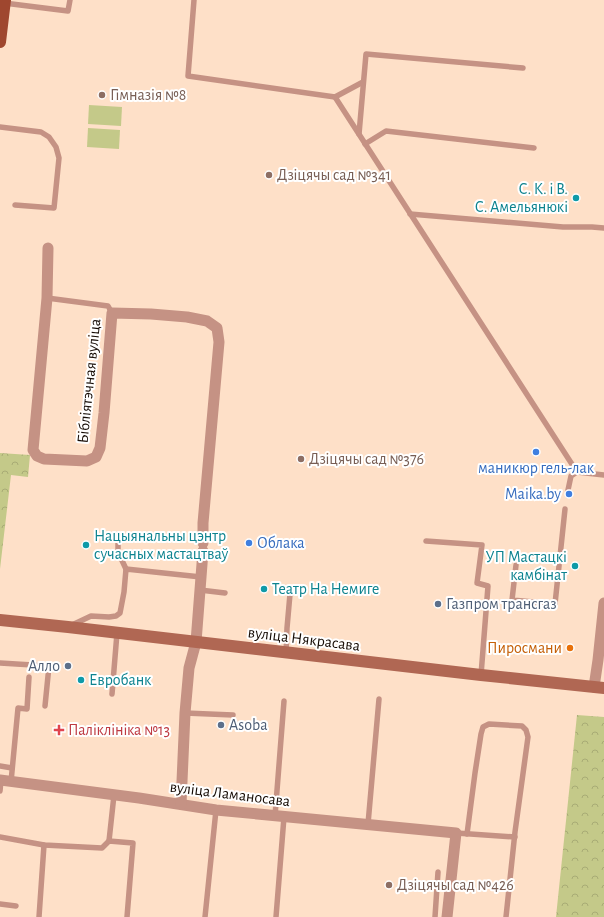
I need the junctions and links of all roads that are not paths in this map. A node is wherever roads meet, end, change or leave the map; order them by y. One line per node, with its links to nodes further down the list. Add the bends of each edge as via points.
1 (70, 0): 3 (lane, via 68,11)
2 (194, 0): 7 (lane, via 188,76)
3 (4, 2): 4 (main road)
4 (0, 42)
5 (523, 68): 6 (lane, via 366,54)
6 (363, 82): 7 (lane); 9 (lane)
7 (335, 97): 9 (lane)
8 (0, 127): 12 (lane, via 40,132 49,137 56,147 59,158 54,208)
9 (359, 134): 10 (lane)
10 (365, 144): 11 (lane, via 386,131); 13 (lane)
11 (534, 148)
12 (15, 205)
13 (410, 214): 14 (lane); 18 (lane)
14 (604, 228)
15 (48, 248): 16 (street, Бібліятэчная вуліца)
16 (47, 298): 17 (lane, via 108,306); 17 (street, Бібліятэчная вуліца, via 33,450 37,456 44,459 87,461 96,457 100,448 104,413)
17 (112, 313): 26 (street, Бібліятэчная вуліца, via 186,317 208,321 217,328 219,342 203,523)
18 (577, 472): 19 (lane); 20 (lane, via 571,476)
19 (604, 475)
20 (568, 490)
21 (566, 509): 24 (lane, via 555,604 512,600)
22 (118, 534): 25 (lane, via 118,552)
23 (426, 541): 37 (lane, via 482,545 477,583 488,586)
24 (516, 565)
25 (126, 569): 26 (lane); 32 (lane, via 120,613 110,617 91,616)
26 (201, 577): 27 (street, Бібліятэчная вуліца)
27 (200, 590): 28 (lane); 34 (street, Бібліятэчная вуліца)
28 (225, 593)
29 (290, 594): 35 (lane)
30 (604, 603): 39 (street, via 598,660)
31 (0, 620): 32 (main road, вуліца Някрасава)
32 (68, 627): 33 (main road, вуліца Някрасава)
33 (117, 633): 34 (main road, вуліца Някрасава); 40 (lane)
34 (196, 642): 35 (main road, вуліца Някрасава); 44 (street, Бібліятэчная вуліца, via 189,668)
35 (286, 653): 37 (main road, вуліца Някрасава)
36 (0, 663): 43 (lane, via 49,666)
37 (481, 676): 39 (main road, вуліца Някрасава)
38 (29, 677): 47 (lane, via 27,709 18,708)
39 (599, 687)
40 (112, 694)
41 (379, 699): 53 (lane)
42 (284, 702): 52 (lane)
43 (45, 706)
44 (186, 712): 45 (lane); 50 (street, Бібліятэчная вуліца)
45 (233, 715)
46 (0, 766): 47 (lane)
47 (12, 768): 48 (lane)
48 (3, 783): 49 (street, вуліца Ламаносава)
49 (114, 795): 50 (street, вуліца Ламаносава); 57 (lane)
50 (181, 804): 51 (street, вуліца Ламаносава)
51 (216, 810): 52 (street, вуліца Ламаносава); 64 (lane)
52 (280, 816): 53 (street, вуліца Ламаносава); 65 (lane)
53 (368, 824): 54 (street, вуліца Ламаносава)
54 (462, 833): 56 (lane); 56 (lane, via 483,727 489,724 522,726 528,737); 67 (street)
55 (0, 837): 58 (lane)
56 (515, 837): 68 (lane)
57 (109, 841): 58 (lane, via 102,848); 63 (lane, via 133,843)
58 (44, 845): 62 (lane)
59 (438, 872): 66 (lane)
60 (0, 904): 61 (lane)
61 (16, 906)
62 (39, 917)
63 (127, 917)
64 (205, 917)
65 (276, 917)
66 (435, 917)
67 (447, 917)
68 (506, 917)

